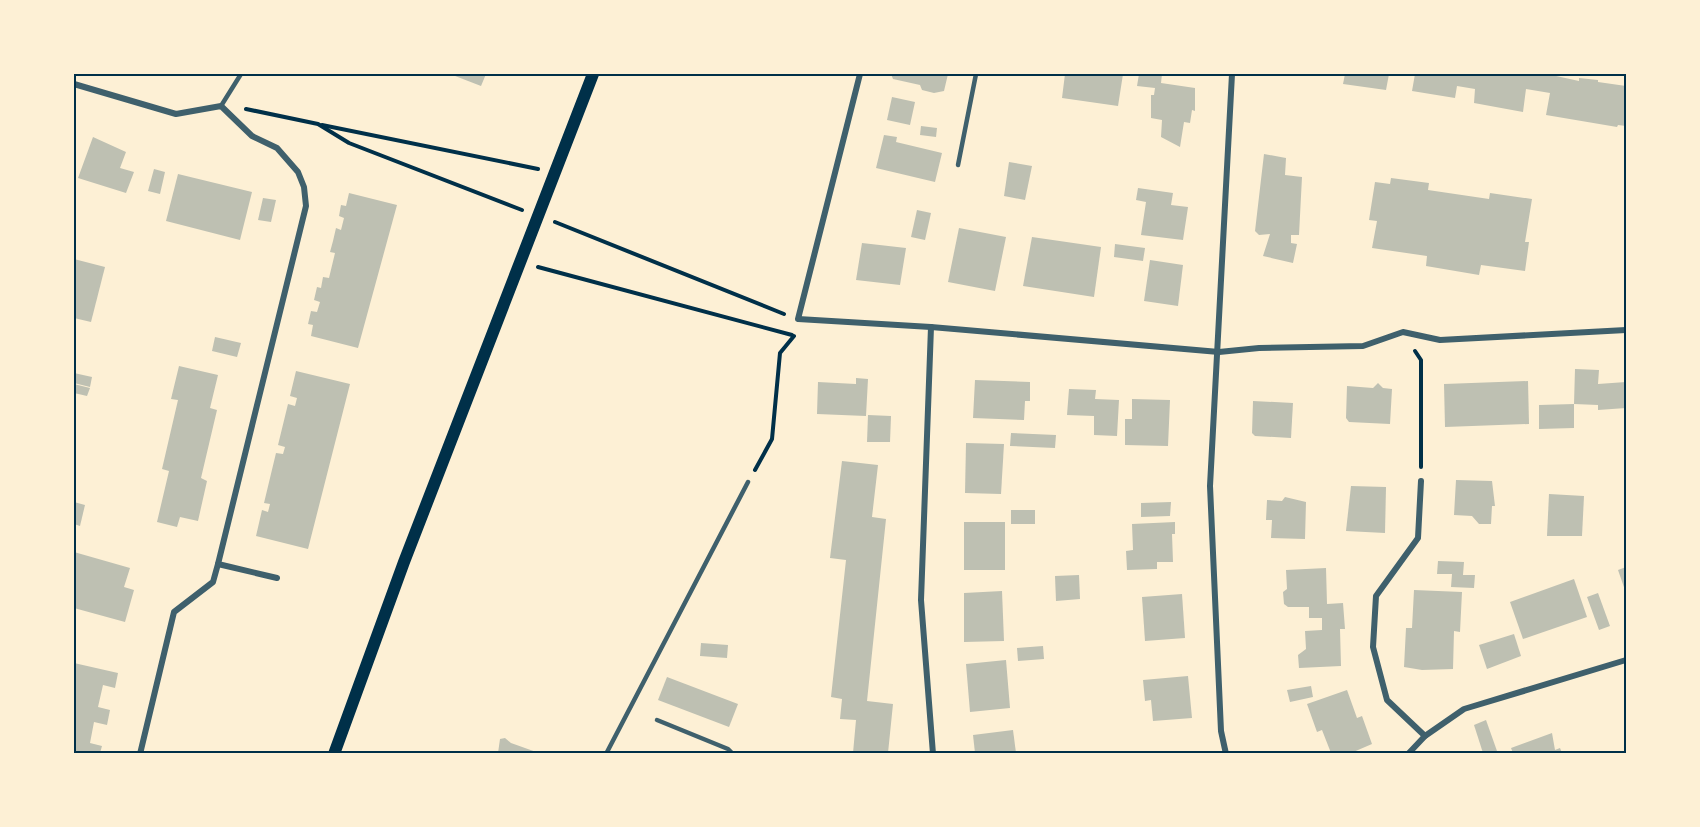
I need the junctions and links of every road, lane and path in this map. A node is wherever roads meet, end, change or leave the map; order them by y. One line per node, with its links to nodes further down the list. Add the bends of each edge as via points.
1 (241, 74): 7 (lane)
2 (593, 74): 10 (main road)
3 (860, 74): 14 (street)
4 (976, 74): 9 (lane)
5 (1232, 74): 19 (street)
6 (74, 84): 7 (street, via 176,114)
7 (221, 106): 8 (path, via 266,111); 22 (street, via 252,136 277,148 298,172 306,206)
8 (318, 124): 10 (path); 11 (path, via 349,143)
9 (958, 165)
10 (555, 172): 13 (main road)
11 (464, 189)
12 (585, 233): 14 (path)
13 (520, 262): 18 (path); 28 (main road)
14 (798, 320): 15 (street); 18 (path)
15 (931, 327): 19 (street); 31 (street, via 921,600)
16 (1626, 330): 17 (street, via 1440,340)
17 (1403, 332): 19 (street, via 1363,346); 20 (path, via 1421,360)
18 (794, 336): 21 (path, via 780,353 771,439)
19 (1219, 352): 32 (street, via 1210,486 1221,731)
20 (1421, 481): 26 (street, via 1418,538 1376,596 1373,647 1387,700)
21 (748, 482): 29 (lane)
22 (218, 564): 23 (street); 27 (street, via 213,582 174,612)
23 (277, 578)
24 (1626, 660): 26 (street, via 1464,709)
25 (657, 720): 30 (lane)
26 (1425, 736): 33 (street)
27 (140, 753)
28 (334, 753)
29 (606, 753)
30 (733, 753)
31 (933, 753)
32 (1226, 753)
33 (1408, 753)

